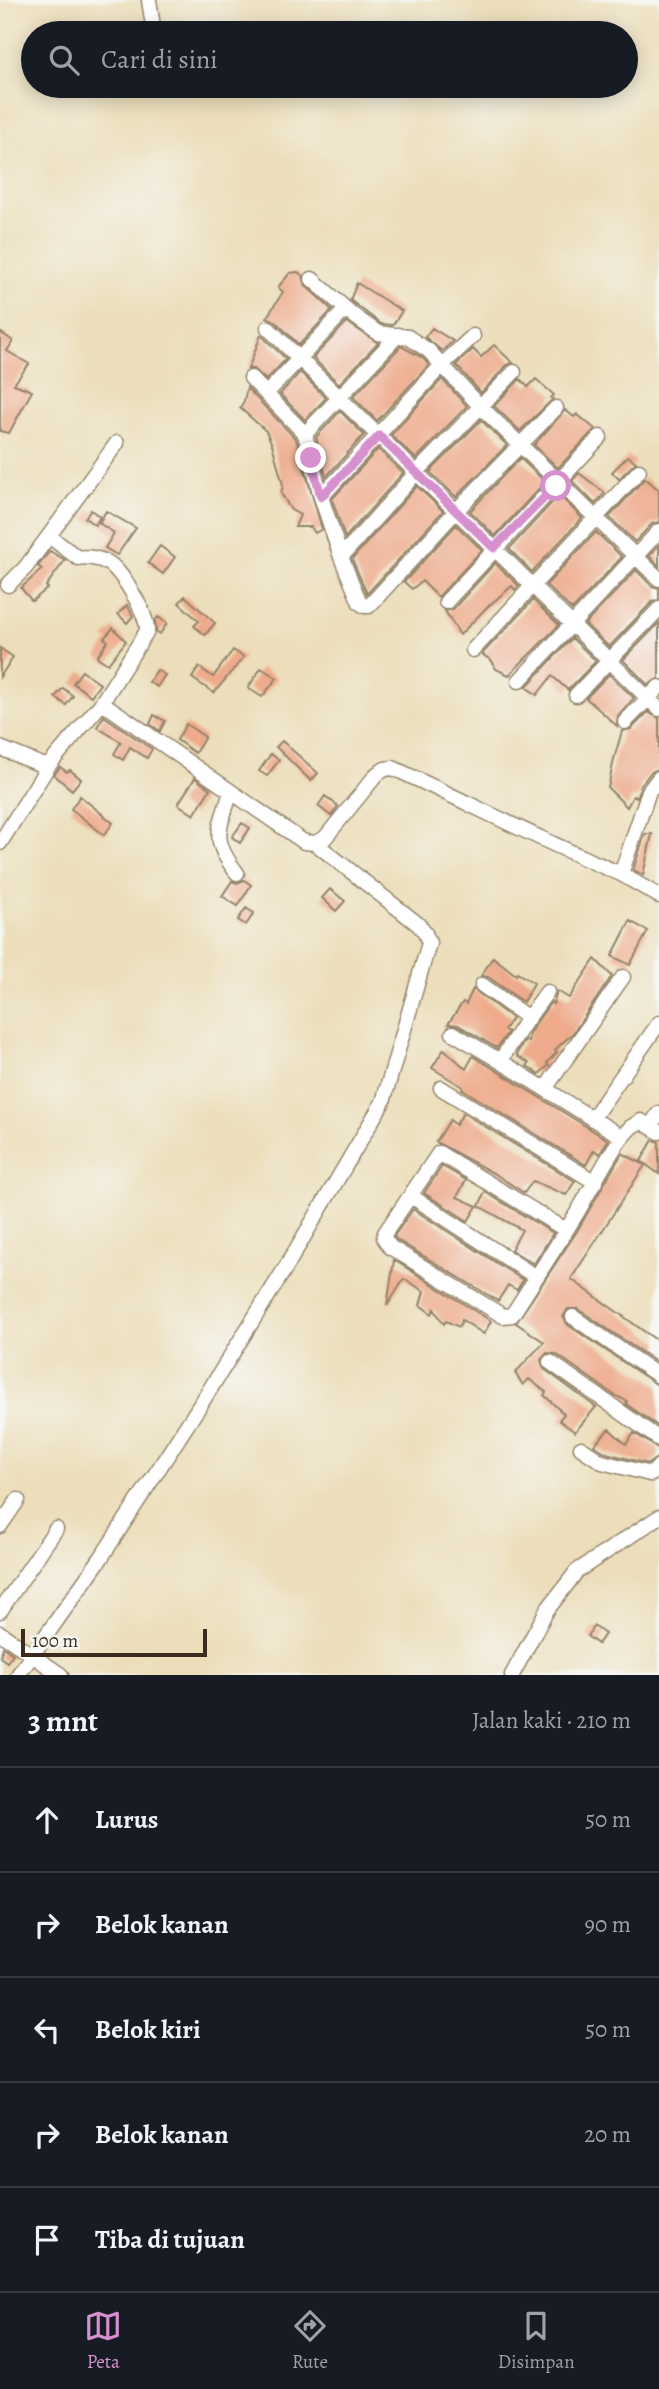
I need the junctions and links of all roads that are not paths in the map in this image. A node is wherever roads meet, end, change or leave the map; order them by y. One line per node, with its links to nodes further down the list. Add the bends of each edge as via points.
1 (149, 0): 2 (street)
2 (152, 21)
3 (312, 279): 4 (street)
4 (346, 309): 6 (street, via 378,333); 8 (street)
5 (268, 328): 8 (street)
6 (398, 335): 9 (street, via 416,340); 13 (street)
7 (473, 335): 9 (street)
8 (299, 359): 12 (street); 13 (street)
9 (443, 364): 14 (street); 17 (street)
10 (514, 372): 14 (street)
11 (251, 378): 12 (street)
12 (266, 394): 16 (street)
13 (340, 399): 16 (street); 17 (street)
14 (480, 405): 20 (street); 22 (street)
15 (555, 408): 20 (street)
16 (305, 434): 24 (street)
17 (379, 436): 22 (street); 24 (street)
18 (600, 437): 23 (street)
19 (117, 443): 28 (street)
20 (520, 444): 23 (street); 25 (street)
21 (639, 471): 26 (street)
22 (416, 472): 25 (street); 31 (street)
23 (559, 482): 26 (street); 29 (street)
24 (321, 497): 31 (street)
25 (456, 511): 29 (street); 31 (street, via 369,606 359,603)
26 (597, 519): 30 (street); 34 (street)
27 (659, 531): 30 (street)
28 (50, 536): 33 (street); 44 (street, via 78,558 110,565 142,608 148,625)
29 (494, 548): 34 (street); 35 (street)
30 (634, 556): 32 (street); 37 (street)
31 (341, 557)
32 (659, 579)
33 (8, 585)
34 (534, 586): 37 (street); 38 (street)
35 (446, 602)
36 (659, 609): 39 (street)
37 (572, 624): 39 (street); 40 (street)
38 (473, 650)
39 (609, 662): 42 (street); 43 (street)
40 (519, 681)
41 (659, 687): 43 (street)
42 (576, 695)
43 (648, 698): 45 (street); 46 (street)
44 (101, 704): 48 (street); 50 (street)
45 (659, 709)
46 (625, 722)
47 (0, 748): 48 (street)
48 (49, 765): 51 (street)
49 (659, 778): 54 (street, via 649,791)
50 (231, 792): 52 (street, via 304,842); 53 (street, via 218,833 223,856)
51 (0, 843)
52 (315, 843): 54 (street, via 325,838 377,774 393,768); 85 (street, via 419,925 429,943 383,1102 202,1402)
53 (237, 873)
54 (621, 874): 55 (street)
55 (659, 896)
56 (623, 978): 64 (street)
57 (482, 985): 59 (street)
58 (547, 992): 59 (street)
59 (528, 1018): 62 (street)
60 (659, 1023): 66 (street)
61 (453, 1033): 62 (street)
62 (500, 1061): 64 (street)
63 (441, 1088): 69 (street)
64 (545, 1089): 66 (street)
65 (659, 1113): 67 (street)
66 (592, 1119): 68 (street)
67 (654, 1129): 68 (street, via 641,1121)
68 (622, 1137): 69 (street)
69 (595, 1182): 71 (street)
70 (411, 1196): 71 (street, via 441,1153); 72 (street); 72 (street, via 385,1233 390,1247 503,1317 512,1315)
71 (566, 1230): 72 (street)
72 (536, 1277)
73 (573, 1317): 75 (street)
74 (550, 1362): 76 (street)
75 (659, 1376)
76 (659, 1439)
77 (581, 1448): 78 (street, via 602,1462 652,1475)
78 (659, 1466)
79 (18, 1500): 81 (street)
80 (659, 1517): 88 (street, via 577,1571 547,1610)
81 (0, 1526)
82 (56, 1529): 83 (street)
83 (0, 1611)
84 (0, 1633): 85 (street)
85 (32, 1655): 86 (street); 87 (street)
86 (18, 1675)
87 (61, 1675)
88 (512, 1675)

